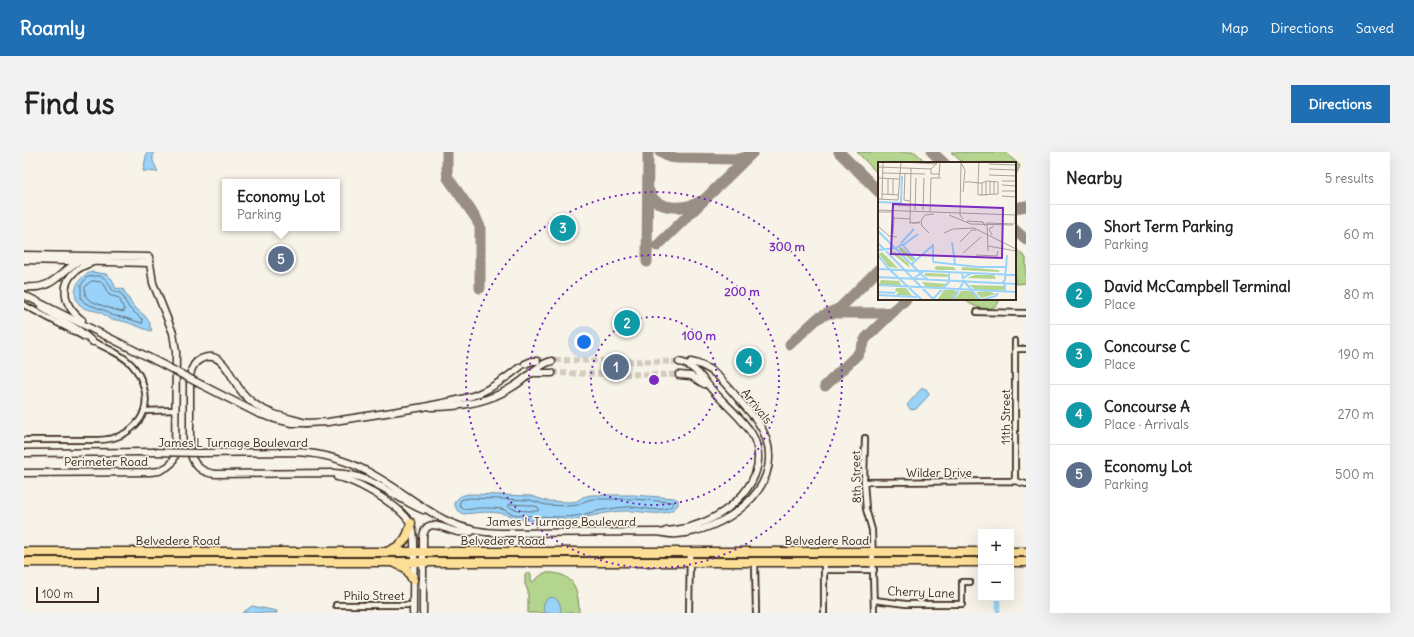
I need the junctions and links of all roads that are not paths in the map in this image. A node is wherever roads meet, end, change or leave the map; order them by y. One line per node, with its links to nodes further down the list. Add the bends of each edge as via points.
1 (24, 254): 2 (street)
2 (102, 256): 4 (street); 5 (street)
3 (24, 260): 5 (street)
4 (149, 260): 6 (street); 27 (street, Perimeter Road, via 153,283 176,348)
5 (79, 262): 6 (street); 7 (street, via 47,284 40,287)
6 (94, 262): 12 (street, via 81,266 68,278 66,290 66,300 70,308 75,315)
7 (24, 287)
8 (24, 295): 12 (street, James L Turnage Boulevard); 14 (street)
9 (24, 305): 14 (street)
10 (977, 312): 11 (street)
11 (1026, 313)
12 (93, 328): 28 (street, James L Turnage Boulevard, bridge, via 264,416 286,422)
13 (1015, 341): 15 (street, 11th Street)
14 (93, 342): 26 (street, via 127,360 133,366 143,383)
15 (1015, 349): 16 (street); 35 (street, 11th Street)
16 (1026, 349)
17 (537, 361): 25 (street, via 523,366 485,391)
18 (552, 361): 22 (street)
19 (679, 362): 24 (street, via 694,370)
20 (691, 362): 40 (street, Arrivals, via 703,365 715,373 758,421 768,446 768,468 754,496 729,517 706,528 690,532)
21 (552, 372): 22 (street)
22 (532, 374): 25 (street, via 501,394 480,401)
23 (679, 375): 24 (street, via 694,377)
24 (710, 388): 40 (street, via 748,428 755,441 758,462 754,477 742,495 713,518 693,526)
25 (424, 407): 28 (street, James L Turnage Boulevard, via 336,421)
26 (144, 410): 27 (street); 30 (street, via 132,428 111,439)
27 (176, 410): 32 (street, Perimeter Road, via 175,456 170,465 162,470)
28 (306, 423): 33 (street, via 269,412 254,404 218,359 204,358 193,367 190,376 190,451 200,469 212,473)
29 (865, 438): 34 (street, 8th Street)
30 (24, 440)
31 (25, 453): 37 (street, James L Turnage Boulevard, bridge, via 310,453 354,465 374,475)
32 (24, 473)
33 (320, 474): 37 (street, via 342,474 364,479); 38 (street, via 344,478 363,486 392,505)
34 (864, 482): 35 (street, Wilder Drive); 47 (street, 8th Street)
35 (1015, 482): 36 (street)
36 (1026, 484)
37 (434, 515): 39 (street, James L Turnage Boulevard, via 464,528)
38 (411, 524): 43 (main road, via 404,542); 44 (street)
39 (484, 532): 40 (street, James L Turnage Boulevard); 45 (street, via 459,532 432,525 424,532)
40 (658, 532)
41 (24, 552): 42 (main road, Belvedere Road)
42 (241, 552): 43 (main road, Belvedere Road); 52 (main road, via 224,557)
43 (386, 552): 44 (main road, Belvedere Road)
44 (414, 552): 45 (main road, Belvedere Road); 54 (street)
45 (423, 552): 46 (main road, Belvedere Road); 55 (street)
46 (690, 552): 47 (main road, Belvedere Road); 56 (street)
47 (873, 552): 48 (main road, Belvedere Road); 62 (street, 8th Street)
48 (978, 552)
49 (1014, 552): 50 (main road)
50 (1026, 552)
51 (24, 562): 52 (main road, Belvedere Road)
52 (219, 562): 53 (main road, Belvedere Road)
53 (388, 562): 54 (main road, Belvedere Road); 63 (main road, via 404,567)
54 (413, 562): 55 (main road, Belvedere Road); 63 (street)
55 (423, 562): 56 (main road, Belvedere Road); 69 (street)
56 (690, 562): 57 (main road, Belvedere Road); 70 (street)
57 (755, 562): 61 (main road, Belvedere Road); 71 (street)
58 (978, 562): 62 (main road, Belvedere Road)
59 (1014, 562): 60 (main road)
60 (1026, 562)
61 (824, 566): 62 (main road, Belvedere Road); 72 (street)
62 (873, 566): 65 (street, 8th Street)
63 (413, 580): 67 (street)
64 (970, 582): 65 (street, Cherry Lane, via 962,582 962,604 906,604)
65 (874, 600): 73 (street, 8th Street)
66 (336, 605): 67 (street, Philo Street)
67 (413, 605): 68 (street)
68 (413, 613)
69 (423, 613)
70 (689, 613)
71 (756, 613)
72 (824, 613)
73 (874, 613)

